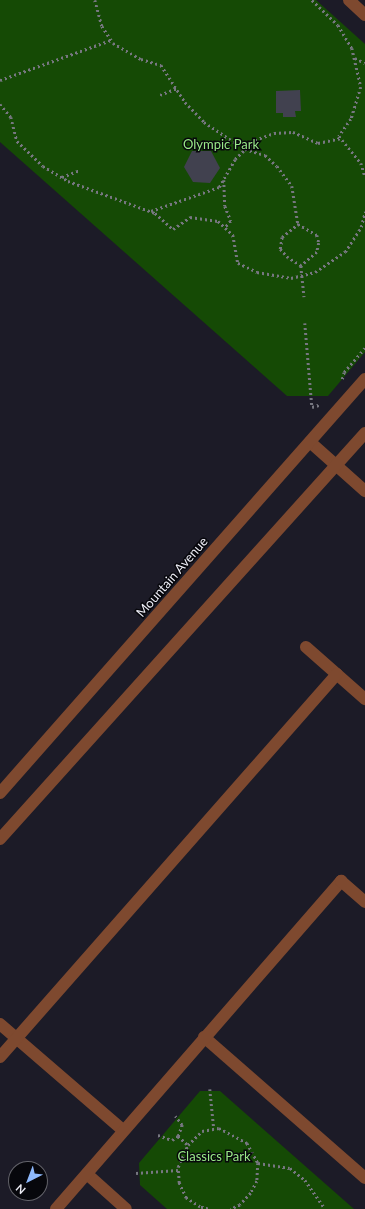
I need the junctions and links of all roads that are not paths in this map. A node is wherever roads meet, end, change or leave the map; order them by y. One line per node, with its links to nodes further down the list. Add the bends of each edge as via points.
1 (349, 0): 2 (street)
2 (365, 15)
3 (365, 379): 5 (street, Mountain Avenue)
4 (365, 433): 6 (street)
5 (310, 442): 6 (street); 11 (street, Mountain Avenue)
6 (337, 466): 7 (street); 12 (street)
7 (365, 492)
8 (306, 647): 9 (street)
9 (338, 674): 10 (street); 16 (street)
10 (365, 699)
11 (0, 792)
12 (0, 839)
13 (365, 902): 15 (street, via 341,881)
14 (0, 1024): 16 (street)
15 (204, 1038): 18 (street); 20 (street)
16 (16, 1039): 17 (street); 18 (street)
17 (0, 1057)
18 (123, 1130): 19 (street)
19 (87, 1174): 21 (street); 22 (street)
20 (365, 1178)
21 (56, 1209)
22 (126, 1209)

